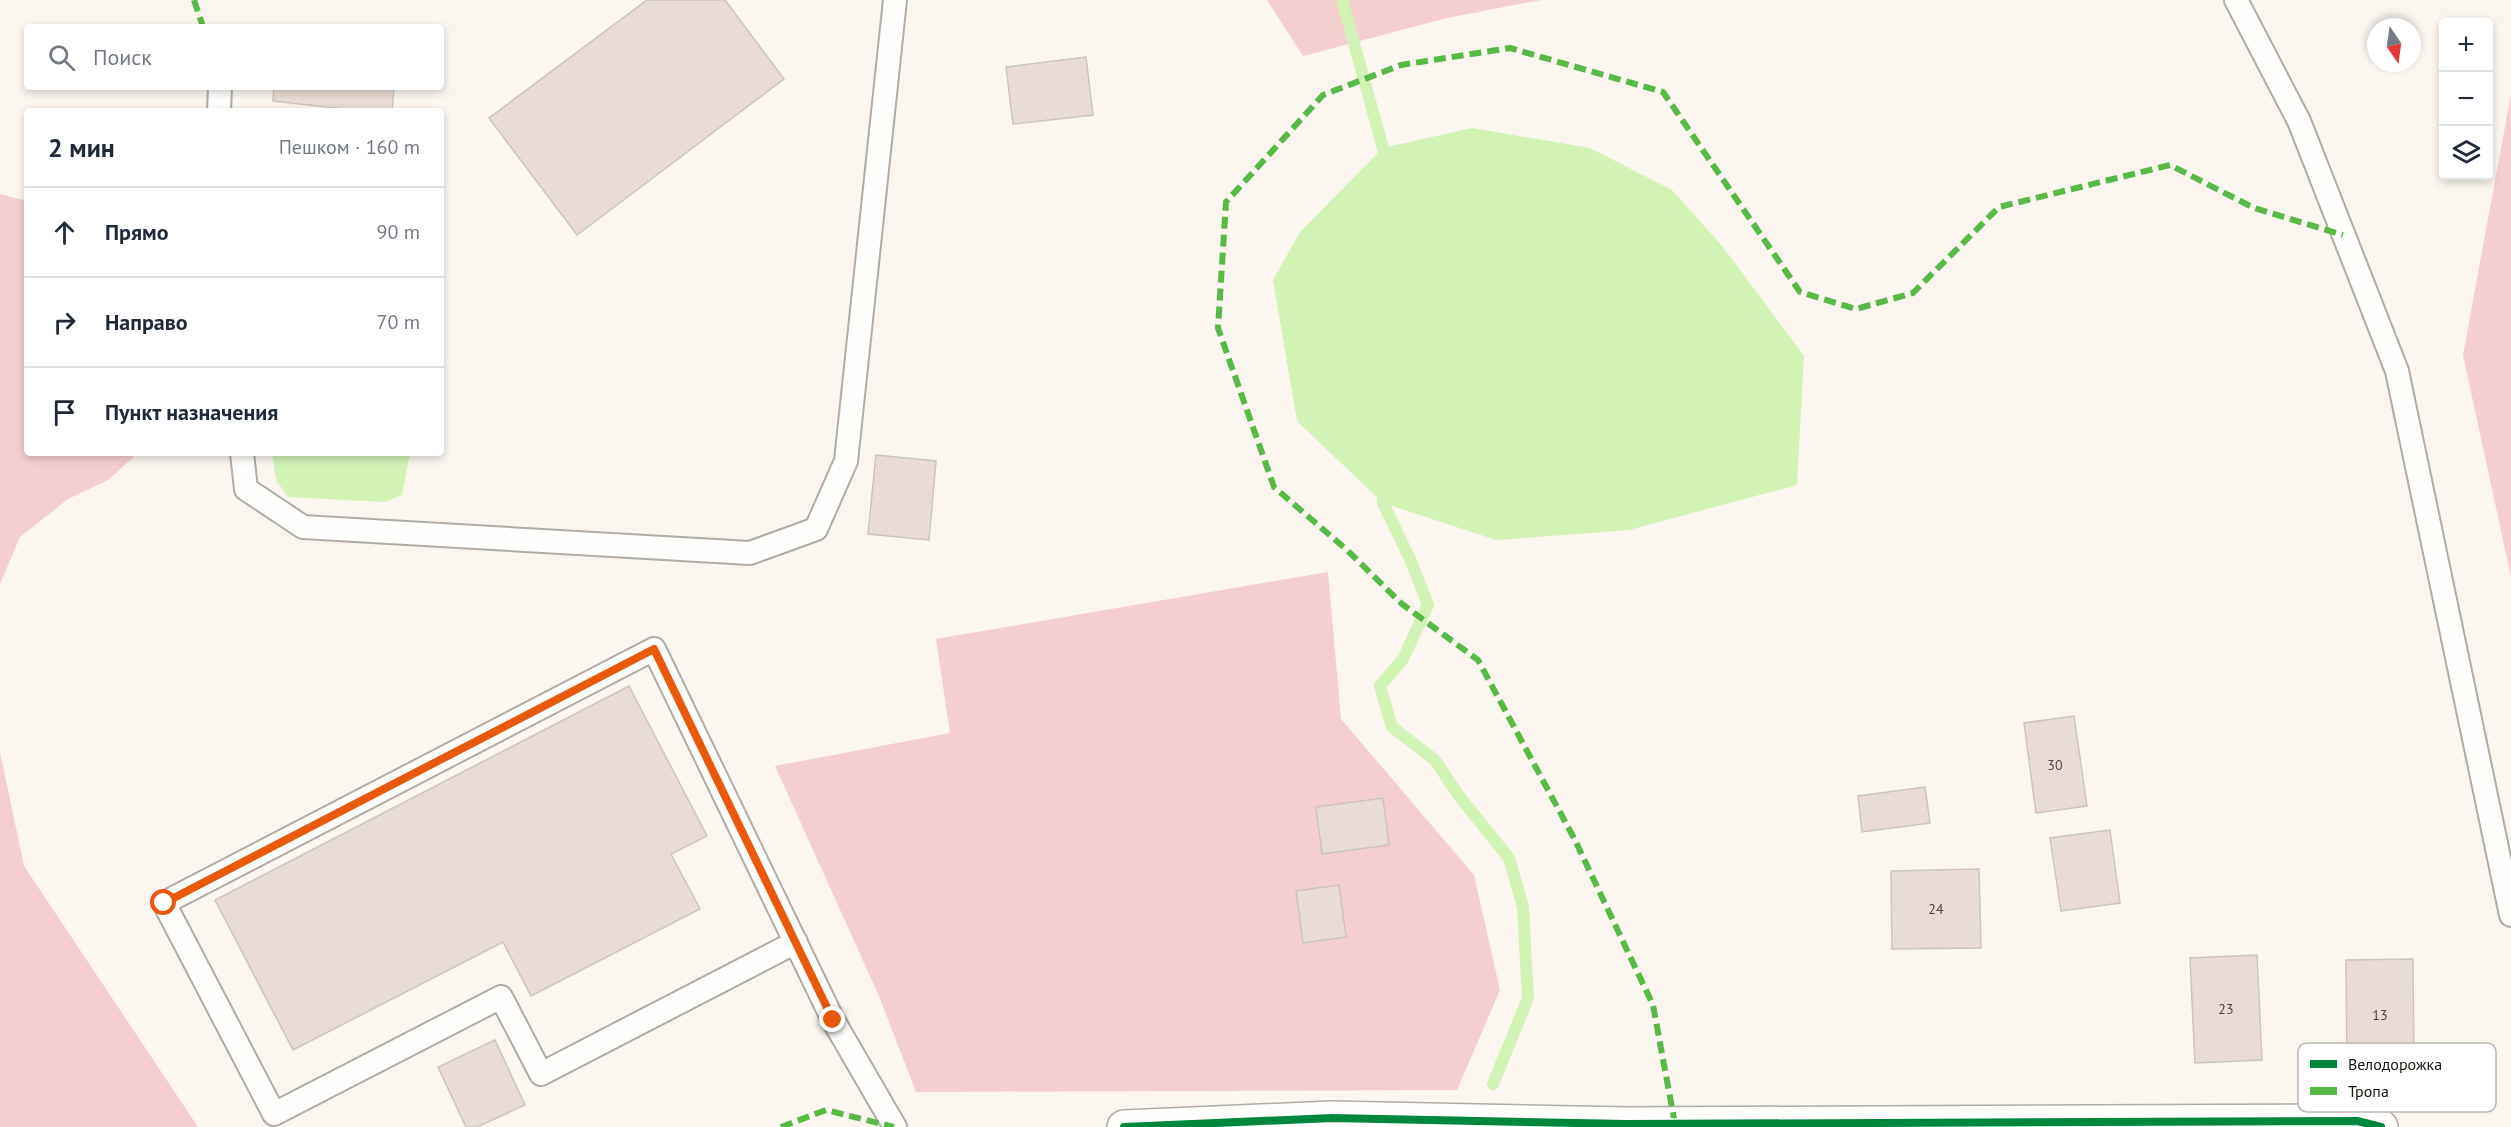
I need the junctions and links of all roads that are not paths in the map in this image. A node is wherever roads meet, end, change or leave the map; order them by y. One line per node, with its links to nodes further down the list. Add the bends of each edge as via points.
1 (895, 0): 5 (lane, via 846,461 816,529 750,554 303,527 246,489)
2 (2236, 0): 6 (lane, via 2299,121 2397,371)
3 (220, 90): 4 (lane)
4 (219, 108)
5 (242, 456)
6 (2511, 915)
7 (795, 942): 7 (lane, via 654,649 164,903 274,1114 501,997 541,1074); 9 (lane, via 833,1020)
8 (2022, 1124): 10 (street, via 1626,1124 1332,1118); 11 (street, via 2357,1121)
9 (895, 1127)
10 (1124, 1127)
11 (2381, 1127)

